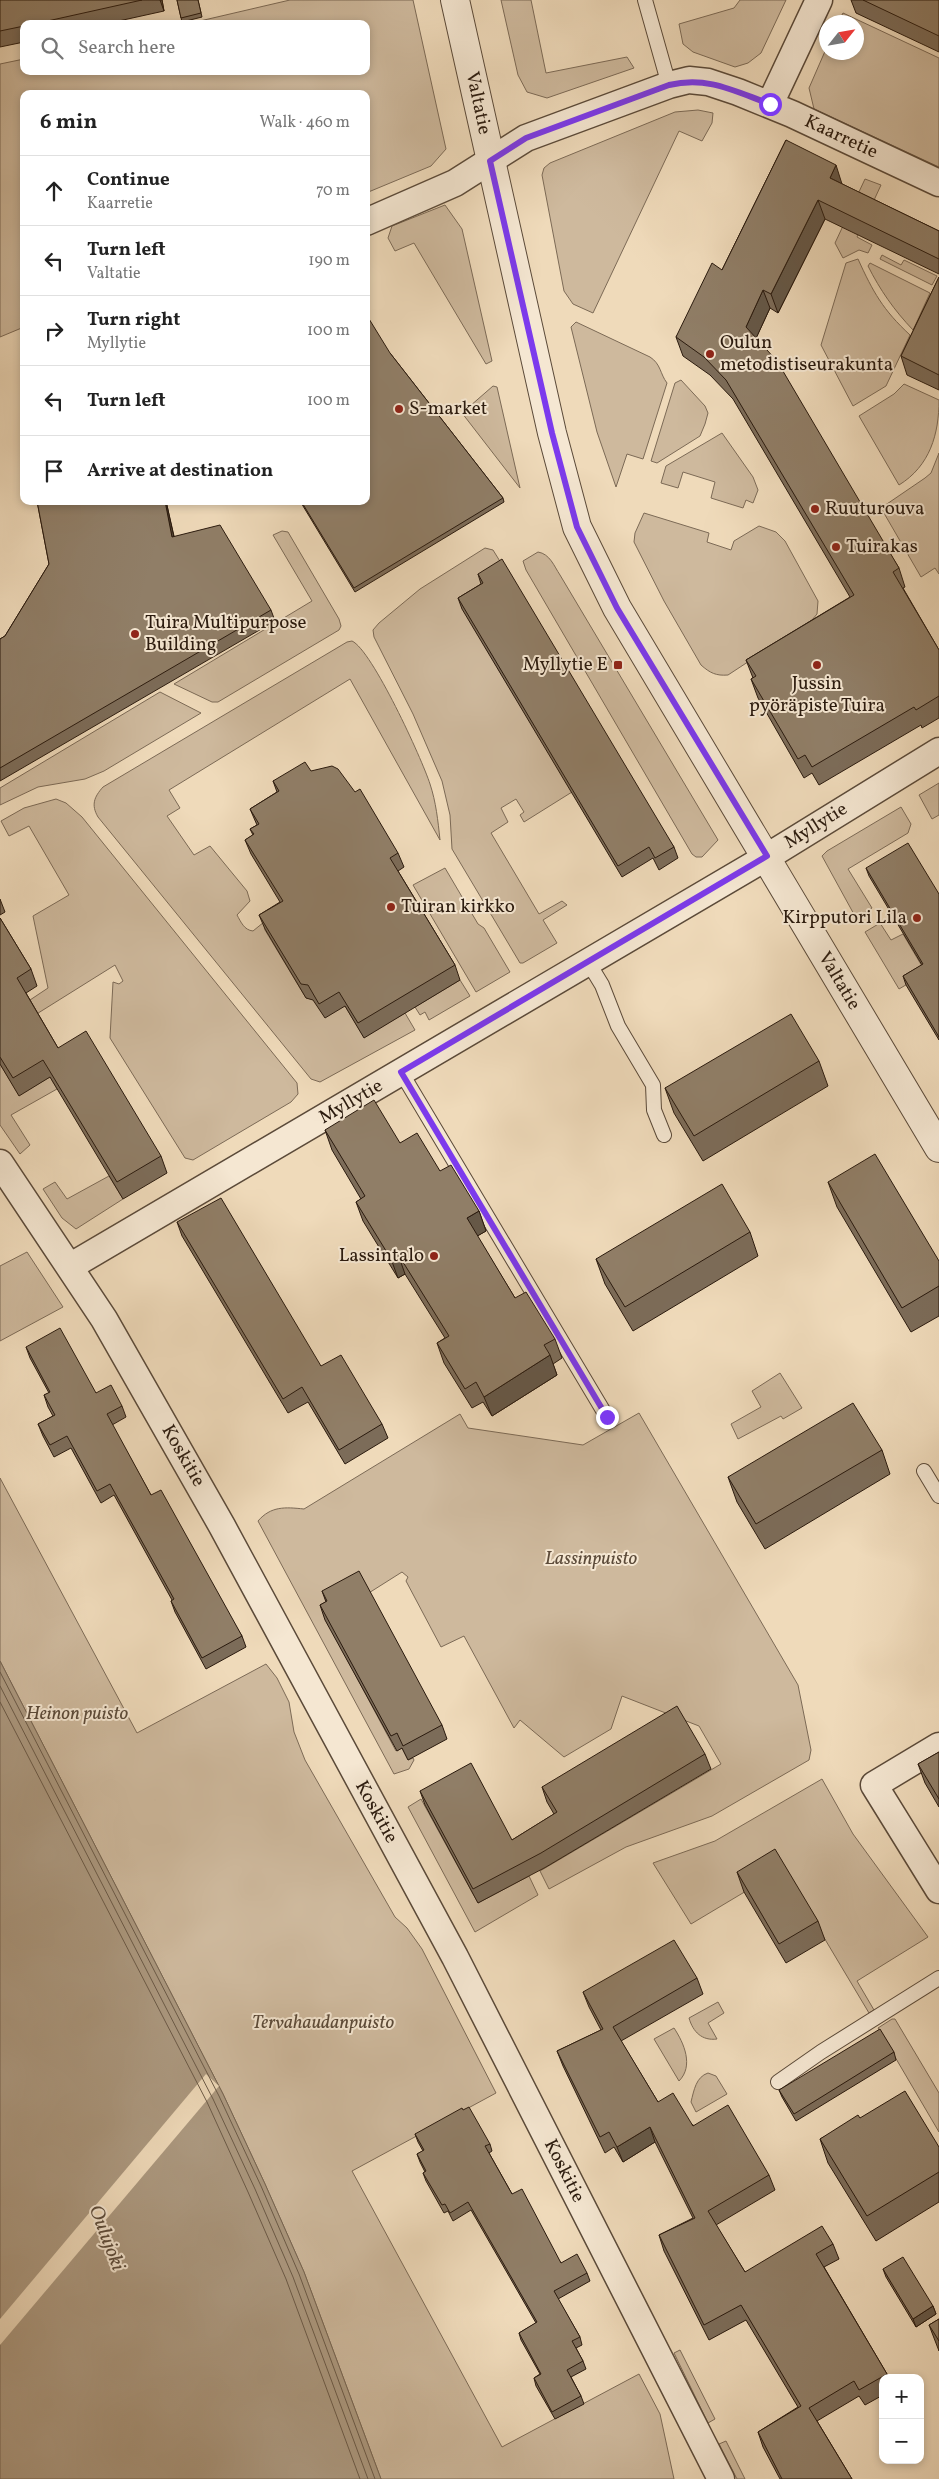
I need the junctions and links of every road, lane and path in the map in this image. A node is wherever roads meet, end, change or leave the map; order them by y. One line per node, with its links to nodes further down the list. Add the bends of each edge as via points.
1 (455, 0): 6 (street, Valtatie)
2 (645, 0): 4 (lane)
3 (819, 0): 5 (street)
4 (669, 85): 5 (street, Kaarretie, via 689,80 708,82); 6 (street, Kaarretie, via 526,138)
5 (770, 104): 7 (street, Kaarretie)
6 (490, 161): 8 (street, Kaarretie, via 455,183); 10 (street, Valtatie, via 552,433 577,527 617,608)
7 (939, 183)
8 (370, 220)
9 (939, 751): 10 (street, Myllytie)
10 (767, 856): 11 (street, Myllytie); 14 (street, Valtatie)
11 (588, 962): 12 (street, Myllytie); 13 (lane, via 602,985 618,1026 653,1085 654,1110)
12 (401, 1072): 16 (street, Myllytie); 17 (lane)
13 (664, 1135)
14 (939, 1148)
15 (0, 1163): 16 (street, Koskitie)
16 (71, 1266): 24 (street, Koskitie, via 222,1526 455,1957)
17 (607, 1417)
18 (924, 1471): 19 (lane)
19 (939, 1496)
20 (939, 1746): 21 (street, via 874,1785)
21 (939, 1890)
22 (939, 1978): 23 (lane)
23 (778, 2082)
24 (721, 2479)

